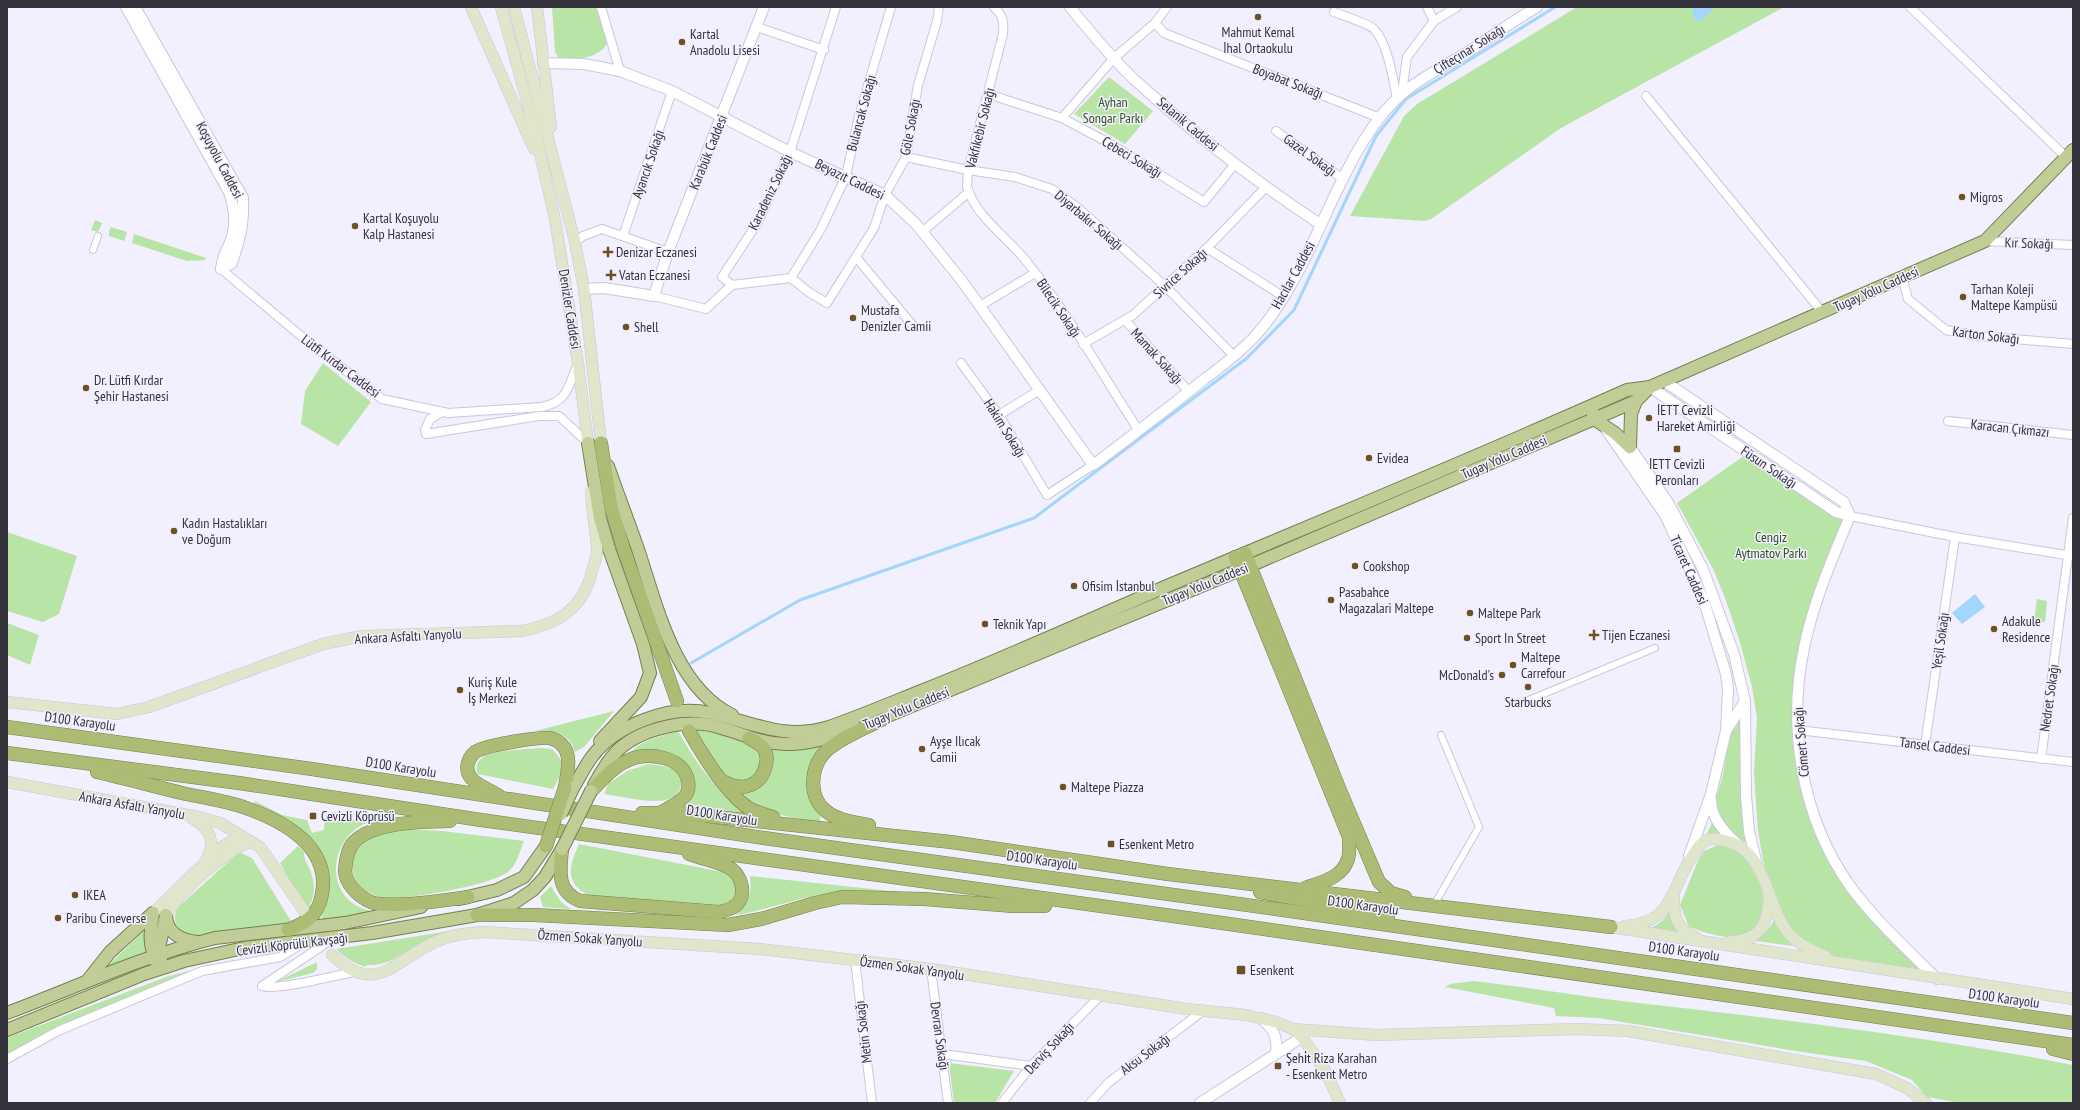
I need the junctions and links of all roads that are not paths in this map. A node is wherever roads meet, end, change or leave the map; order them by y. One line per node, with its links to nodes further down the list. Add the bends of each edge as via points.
1 (126, 7): 58 (street, Koşuyolu Caddesi, via 229,192 235,208 230,243 222,259)
2 (135, 7): 58 (street, Koşuyolu Caddesi, via 243,198 244,222 241,235 232,263)
3 (470, 7): 40 (main road, Denizler Caddesi)
4 (501, 7): 40 (main road, Denizler Caddesi)
5 (514, 7): 42 (main road, Denizler Caddesi)
6 (537, 7): 25 (main road, Denizler Caddesi)
7 (601, 7): 26 (street)
8 (764, 7): 22 (street, Karabük Caddesi)
9 (836, 7): 23 (street, Karadeniz Sokağı)
10 (890, 7): 41 (street, Bulancak Sokağı, via 859,116)
11 (939, 7): 37 (street, Göle Sokağı, via 918,85)
12 (994, 7): 28 (street, Vakfıkebir Sokağı, via 1002,14 1004,34)
13 (1070, 7): 24 (street, Selanik Caddesi)
14 (1166, 7): 21 (street)
15 (1427, 7): 20 (street)
16 (1457, 7): 20 (street)
17 (1537, 7): 29 (street, Çifteçınar Sokağı, via 1419,80)
18 (1910, 7): 36 (street)
19 (1334, 12): 29 (street, via 1373,28 1385,50)
20 (1434, 21): 29 (street, via 1407,57)
21 (1155, 23): 24 (street); 33 (street, Boyabat Sokağı, via 1164,32)
22 (757, 27): 23 (street); 31 (street, Karabük Caddesi)
23 (824, 50): 35 (street, Karadeniz Sokağı)
24 (1114, 58): 32 (street); 38 (street, Selanik Caddesi, via 1136,82)
25 (543, 63): 26 (street, Beyazıt Caddesi, via 584,64); 42 (main road, Denizler Caddesi)
26 (620, 71): 27 (street, Beyazıt Caddesi)
27 (672, 91): 31 (street, Beyazıt Caddesi); 50 (street, Ayancık Sokağı)
28 (988, 94): 32 (street, Cebeci Sokağı); 39 (street, Vakfıkebir Sokağı)
29 (1399, 96): 33 (street, Hacılar Caddesi)
30 (1646, 96): 68 (street)
31 (722, 117): 35 (street, Beyazıt Caddesi); 56 (street, Karabük Caddesi)
32 (1062, 118): 38 (street, Cebeci Sokağı, via 1109,143 1204,202)
33 (1380, 118): 43 (street, Hacılar Caddesi)
34 (1276, 131): 43 (street, Gazel Sokağı)
35 (790, 152): 41 (street, Beyazıt Caddesi); 62 (street, Karadeniz Sokağı, via 758,222 722,276)
36 (2070, 153): 52 (main road, Tugay Yolu Caddesi)
37 (906, 157): 39 (street, Diyarbakır Sokağı); 46 (street, Göle Sokağı)
38 (1235, 164): 44 (street, Selanik Caddesi)
39 (968, 170): 45 (street, Vakfıkebir Sokağı); 63 (street, Diyarbakır Sokağı, via 1015,177 1052,189 1077,207)
40 (546, 176): 74 (main road, Denizler Caddesi, via 564,269)
41 (846, 176): 46 (street, Beyazıt Caddesi); 61 (street, Bulancak Sokağı, via 820,229)
42 (559, 179): 51 (main road, Denizler Caddesi)
43 (1343, 179): 47 (street, Hacılar Caddesi)
44 (1265, 188): 47 (street, Selanik Caddesi); 54 (street, Sivrice Sokağı)
45 (969, 192): 48 (street); 59 (street, Bilecik Sokağı, via 985,216)
46 (885, 194): 48 (street, Beyazıt Caddesi); 57 (street, Göle Sokağı, via 874,228)
47 (1320, 224): 66 (street, Hacılar Caddesi)
48 (922, 232): 67 (street, Beyazıt Caddesi)
49 (98, 236): 55 (street)
50 (623, 236): 51 (street, via 602,229); 56 (street)
51 (575, 242): 64 (main road, Denizler Caddesi)
52 (1985, 242): 53 (street, Kır Sokağı); 60 (main road, Tugay Yolu Caddesi)
53 (2073, 245)
54 (1207, 248): 63 (street, Sivrice Sokağı); 66 (street)
55 (93, 250)
56 (668, 252): 65 (street, Karabük Caddesi)
57 (856, 257): 61 (street, Göle Sokağı, via 827,303); 70 (street)
58 (221, 269): 82 (street, Lütfi Kırdar Caddesi, via 382,399)
59 (1035, 273): 67 (street); 71 (street, Bilecik Sokağı)
60 (1902, 277): 68 (main road, Tugay Yolu Caddesi); 72 (street, Karton Sokağı, via 1908,299 1946,330 1979,336)
61 (791, 278): 62 (street)
62 (732, 285): 65 (street, via 706,309)
63 (1164, 286): 69 (street, Sivrice Sokağı); 73 (street, Diyarbakır Sokağı)
64 (584, 288): 65 (street, via 604,288); 88 (main road, Denizler Caddesi)
65 (654, 296)
66 (1284, 297): 73 (street, Hacılar Caddesi, via 1257,334)
67 (980, 306): 78 (street, Beyazıt Caddesi)
68 (1823, 313): 76 (main road, Tugay Yolu Caddesi)
69 (1125, 320): 71 (street, Sivrice Sokağı); 79 (street, Mamak Sokağı)
70 (914, 327)
71 (1083, 344): 86 (street, Bilecik Sokağı)
72 (2073, 344)
73 (1234, 356): 79 (street, Hacılar Caddesi)
74 (578, 363): 82 (street, Lütfi Kırdar Caddesi, via 566,393 555,404 461,413); 88 (main road, Denizler Caddesi)
75 (961, 363): 83 (street, Hakim Sokağı)
76 (1664, 381): 77 (main road, Tugay Yolu Caddesi); 92 (street, Füsun Sokağı, via 1844,502)
77 (1650, 387): 80 (main road, Tugay Yolu Caddesi); 81 (main road, Tugay Yolu Caddesi, via 1628,390); 92 (street, Füsun Sokağı, via 1836,512)
78 (1038, 390): 83 (street); 90 (street, Beyazıt Caddesi)
79 (1189, 392): 86 (street, Hacılar Caddesi)
80 (1636, 401): 84 (main road, Tugay Yolu Caddesi); 89 (main road, via 1631,414)
81 (1592, 406): 84 (main road); 95 (main road, Tugay Yolu Caddesi)
82 (442, 412): 88 (street, via 430,419 426,434 533,417 559,416)
83 (998, 415): 91 (street, Hakim Sokağı)
84 (1600, 420): 89 (main road); 97 (main road, Tugay Yolu Caddesi, via 1551,437); 108 (street, Ticaret Caddesi, via 1665,515 1703,598 1726,674)
85 (1948, 421): 87 (street, Karacan Çıkmazı)
86 (1139, 431): 90 (street, Hacılar Caddesi)
87 (2073, 435)
88 (595, 443): 99 (highway, via 614,514); 100 (main road, Ankara Asfaltı Yanyolu, via 593,520 597,552 584,592 567,614 550,624 522,631 362,636 323,644 149,707 117,714); 104 (main road, via 664,627 680,662 713,702 729,714); 118 (main road, via 600,518 643,644 650,673 641,697 589,753)
89 (1630, 447): 101 (street, Ticaret Caddesi, via 1669,504 1703,569 1734,654)
90 (1093, 465): 91 (street, Hacılar Caddesi)
91 (1047, 495)
92 (1850, 516): 94 (street, Füsun Sokağı); 106 (street, Cömert Sokağı, via 1814,610 1804,649 1797,700)
93 (2073, 518): 96 (street, Nedret Sokağı)
94 (1955, 537): 96 (street, Füsun Sokağı); 111 (street, Yeşil Sokağı)
95 (1240, 555): 97 (highway); 104 (main road, Tugay Yolu Caddesi, via 964,674 839,723 801,733 777,731)
96 (2071, 556): 114 (street, Nedret Sokağı)
97 (1245, 568): 103 (main road, Tugay Yolu Caddesi); 137 (highway, via 1349,837 1349,858 1341,871 1335,877); 141 (highway, via 1379,882 1391,893)
98 (1656, 648): 102 (street)
99 (677, 701)
100 (7, 702)
101 (1745, 702): 108 (street, Ticaret Caddesi); 134 (street, Ticaret Caddesi, via 1746,796 1749,831)
102 (1519, 704)
103 (883, 719): 110 (main road, Tugay Yolu Caddesi, via 802,743 770,743); 128 (highway, via 827,751 816,766 812,782 816,799 825,811 840,819)
104 (749, 723): 118 (main road, via 707,712 673,711 654,716 633,724 607,743 592,756)
105 (7, 727): 121 (highway, D100 Karayolu)
106 (1798, 730): 111 (street, Tansel Caddesi); 162 (street, Cömert Sokağı, via 1806,791 1818,825 1840,869 1859,898 1887,930)
107 (689, 731): 116 (highway, via 702,756)
108 (1726, 731): 120 (street, Ticaret Caddesi)
109 (1442, 735): 141 (street, via 1478,827)
110 (749, 738): 116 (highway, via 764,749 767,760 764,775 758,782 744,787 732,786); 119 (main road, Tugay Yolu Caddesi, via 706,724 675,724 659,729 619,749 606,763)
111 (1925, 745): 114 (street, Tansel Caddesi)
112 (7, 753): 113 (highway)
113 (35, 757): 125 (highway, via 239,783); 148 (highway, via 245,807 294,832 308,844 318,858 323,875 323,888 320,902 311,918)
114 (2041, 758): 115 (street, Tansel Caddesi)
115 (2073, 762)
116 (721, 780): 126 (highway, via 752,810 775,818)
117 (7, 782): 123 (main road, Ankara Asfaltı Yanyolu)
118 (569, 788): 121 (highway, via 568,755 562,744 552,738 532,739 489,747 476,752 468,762 467,772 472,780); 131 (highway, bridge)
119 (591, 791): 122 (highway, via 615,767 630,759 649,755 665,758 685,771 689,787 686,795 678,803); 132 (main road, bridge)
120 (1711, 794): 130 (street, Ticaret Caddesi, via 1711,810 1718,823); 135 (street, Ticaret Caddesi)
121 (503, 798): 124 (highway, D100 Karayolu)
122 (662, 812): 124 (highway); 126 (highway)
123 (187, 815): 127 (main road, Ankara Asfaltı Yanyolu, via 220,823); 133 (main road, via 204,826 210,836 211,849)
124 (619, 815): 149 (highway, D100 Karayolu, via 764,838)
125 (481, 820): 129 (highway); 140 (highway, via 436,821 376,828 354,842 347,854 345,873 355,892 372,902 398,904)
126 (839, 829): 128 (highway)
127 (252, 841): 133 (main road, via 232,840); 143 (main road, Ankara Asfaltı Yanyolu, via 263,850); 145 (main road, via 232,850 219,860)
128 (951, 842): 136 (highway)
129 (657, 844): 132 (highway, via 731,868 740,879 743,889 741,898 734,907 719,912 580,901 570,897 564,887 560,873); 142 (highway)
130 (1738, 845): 134 (main road, Ticaret Caddesi); 135 (main road, Ticaret Caddesi, via 1720,840 1705,841)
131 (546, 846): 140 (main road, Cevizli Köprülü Kavşağı, via 524,877 497,890)
132 (562, 849): 146 (main road, Cevizli Köprülü Kavşağı, via 545,877 533,890 514,903)
133 (206, 860): 144 (main road)
134 (1756, 861): 139 (main road, Ticaret Caddesi)
135 (1687, 862): 138 (main road, Ticaret Caddesi)
136 (1168, 874): 137 (highway); 149 (highway, via 1355,909)
137 (1302, 889): 141 (highway)
138 (1674, 894): 147 (main road, Ticaret Caddesi, via 1655,918 1636,925); 153 (main road, via 1674,909 1680,928 1688,935)
139 (1770, 895): 153 (main road, via 1766,921 1756,933 1744,940); 158 (main road, Ticaret Caddesi, via 1778,916 1791,936 1809,949)
140 (468, 897): 148 (main road, Cevizli Köprülü Kavşağı, via 345,923)
141 (1434, 905): 147 (highway)
142 (1100, 906): 146 (highway, via 1013,906 924,899 842,897 760,919 728,924 534,915); 172 (highway)
143 (304, 912)
144 (153, 913): 155 (main road, via 150,929 151,949); 163 (main road, via 110,952)
145 (166, 915): 151 (main road, via 169,928 174,934 184,940); 155 (main road)
146 (477, 915): 150 (main road, Cevizli Köprülü Kavşağı)
147 (1611, 927): 153 (main road)
148 (288, 930): 151 (main road, Cevizli Köprülü Kavşağı)
149 (1445, 933): 169 (highway, D100 Karayolu)
150 (332, 939): 152 (main road, Cevizli Köprülü Kavşağı); 160 (street, via 262,986 312,982)
151 (200, 942): 155 (main road, Cevizli Köprülü Kavşağı)
152 (305, 942): 157 (main road, Cevizli Köprülü Kavşağı, via 244,948); 178 (street, via 280,957 202,971 63,1028)
153 (1713, 943): 158 (main road)
154 (332, 955): 160 (main road)
155 (155, 957): 157 (main road); 161 (main road); 163 (main road, Cevizli Köprülü Kavşağı)
156 (855, 960): 159 (main road, Özmen Sokak Yanyolu); 160 (main road, Özmen Sokak Yanyolu, via 760,949 471,932 430,944 386,971 363,975); 180 (street, Metin Sokağı)
157 (184, 961): 161 (main road, Cevizli Köprülü Kavşağı)
158 (1839, 963): 162 (main road)
159 (931, 969): 164 (main road, Özmen Sokak Yanyolu); 176 (street, Devran Sokağı)
160 (354, 972)
161 (144, 974): 171 (main road, Cevizli Köprülü Kavşağı)
162 (1937, 979): 165 (main road)
163 (85, 982): 167 (main road, Cevizli Köprülü Kavşağı)
164 (1100, 996): 166 (main road, Özmen Sokak Yanyolu); 179 (street, Derviş Sokağı)
165 (2073, 999)
166 (1204, 1010): 168 (main road, Özmen Sokak Yanyolu); 183 (street, Aksu Sokağı, via 1108,1083)
167 (7, 1013)
168 (1261, 1018): 170 (main road, Özmen Sokak Yanyolu); 175 (street, via 1272,1028 1277,1042)
169 (2073, 1023)
170 (1293, 1028): 173 (main road, Özmen Sokak Yanyolu); 186 (main road, via 1376,1035 1577,1029 1628,1031 1876,1074 1907,1088)
171 (7, 1030)
172 (1985, 1032): 174 (highway); 177 (highway)
173 (1302, 1037): 175 (street); 185 (main road, Özmen Sokak Yanyolu, via 1325,1070)
174 (2073, 1045)
175 (1276, 1053): 184 (street)
176 (943, 1054): 179 (street); 181 (street, Devran Sokağı)
177 (2073, 1054)
178 (7, 1059)
179 (1031, 1066): 182 (street, Derviş Sokağı)
180 (872, 1103)
181 (948, 1103)
182 (1002, 1103)
183 (1090, 1103)
184 (1200, 1103)
185 (1340, 1103)
186 (1926, 1103)

